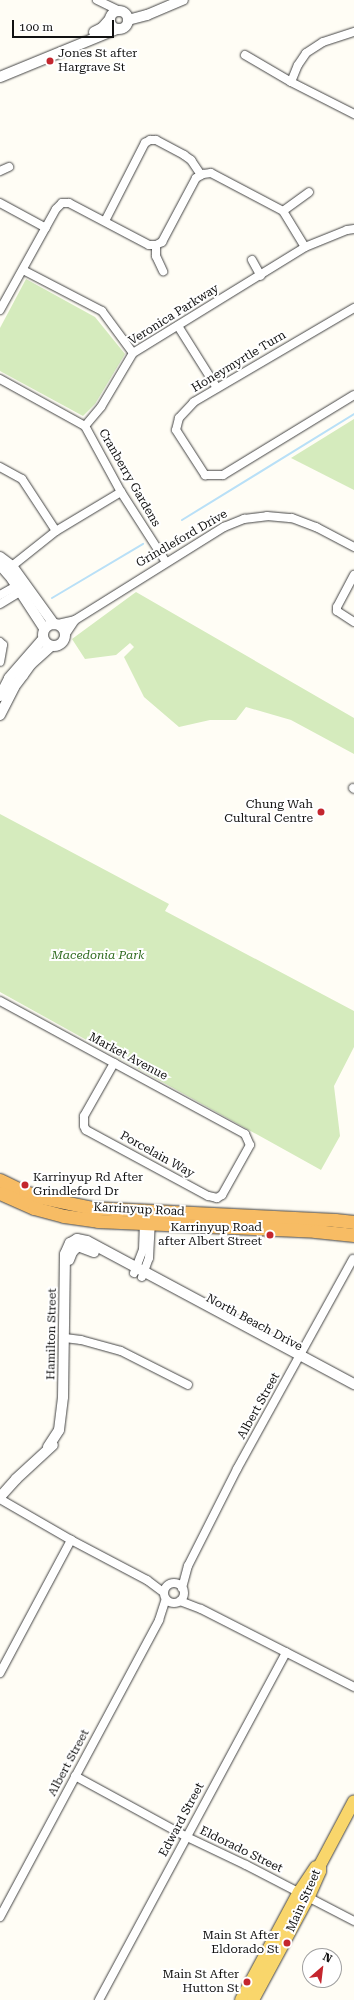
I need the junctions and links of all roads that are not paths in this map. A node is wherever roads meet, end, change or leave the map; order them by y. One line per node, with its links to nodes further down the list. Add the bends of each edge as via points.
1 (169, 0): 4 (street)
2 (184, 0): 4 (street, via 147,15)
3 (100, 1): 4 (street); 5 (street)
4 (124, 15): 5 (street, via 113,12); 6 (street, via 123,28)
5 (110, 18): 6 (street, via 111,26); 9 (street, via 97,30)
6 (117, 29): 10 (street)
7 (354, 32): 11 (street, via 324,42 306,53)
8 (245, 55): 11 (street)
9 (0, 71)
10 (0, 77)
11 (291, 82): 12 (street)
12 (354, 114)
13 (9, 167): 14 (street)
14 (0, 171)
15 (201, 175): 18 (street, via 211,173); 19 (street, via 191,160 184,155 156,140 150,140 145,143); 22 (street, via 196,178 162,242)
16 (309, 192): 18 (street)
17 (0, 202): 20 (street)
18 (283, 211): 23 (street)
19 (105, 221): 20 (street, via 69,203 62,203); 22 (street, via 149,245)
20 (46, 228): 25 (street)
21 (354, 229): 23 (street, Veronica Parkway)
22 (156, 245): 26 (street, via 156,256)
23 (305, 247): 27 (street, Veronica Parkway)
24 (252, 260): 27 (street)
25 (23, 270): 29 (street); 31 (street, via 102,311)
26 (163, 271)
27 (261, 276): 30 (street, Veronica Parkway)
28 (354, 308): 33 (street, Honeymyrtle Turn)
29 (0, 310)
30 (178, 326): 31 (street, Veronica Parkway); 33 (street)
31 (133, 353): 35 (street, Veronica Parkway, via 101,407)
32 (0, 380): 35 (street, Cranberry Gardens)
33 (217, 388): 34 (street, Honeymyrtle Turn, via 194,402 179,418 176,430 206,475 223,475)
34 (354, 395)
35 (85, 426): 37 (street, Cranberry Gardens)
36 (0, 467): 38 (street, via 22,479)
37 (121, 492): 38 (street); 41 (street, Cranberry Gardens)
38 (56, 531): 43 (street)
39 (354, 547): 41 (street, Grindleford Drive, via 316,527 292,518 267,516 244,519 224,527)
40 (0, 557): 43 (street)
41 (166, 562): 48 (street, Grindleford Drive)
42 (0, 565): 45 (street)
43 (12, 566): 50 (street)
44 (354, 575): 49 (street, via 337,607 337,611)
45 (18, 589): 46 (street); 47 (street); 50 (street)
46 (0, 595)
47 (0, 604)
48 (75, 620): 50 (street, Grindleford Drive); 51 (street, Grindleford Drive)
49 (354, 622)
50 (52, 625): 51 (street, via 63,628); 52 (street)
51 (65, 635): 54 (street, Grindleford Drive, via 61,644)
52 (43, 639): 54 (street); 56 (street, via 9,678)
53 (0, 642): 55 (street, via 3,645)
54 (50, 646): 57 (street, Grindleford Drive, via 14,687)
55 (0, 662)
56 (0, 696)
57 (0, 715)
58 (0, 1001): 59 (street, Market Avenue)
59 (114, 1062): 60 (street, Market Avenue); 60 (street, Porcelain Way, via 84,1116 86,1130 212,1198 222,1195 250,1145)
60 (245, 1134)
61 (0, 1180): 63 (highway, Karrinyup Road, via 25,1192 61,1202)
62 (0, 1193): 63 (highway, Karrinyup Road, via 34,1208 64,1216 98,1221)
63 (147, 1217): 64 (highway, Karrinyup Road, via 328,1219); 65 (highway, Karrinyup Road); 68 (street, via 149,1258)
64 (354, 1222)
65 (354, 1235)
66 (87, 1245): 68 (street, North Beach Drive); 69 (street, Hamilton Street, via 77,1239 70,1243 65,1254)
67 (353, 1259): 70 (street, Albert Street)
68 (139, 1273): 70 (street, North Beach Drive)
69 (65, 1338): 72 (street, via 121,1351); 74 (street, Hamilton Street, via 64,1397 59,1430 48,1447)
70 (299, 1358): 71 (street, North Beach Drive); 73 (street, North Beach Drive); 76 (street, Albert Street, via 237,1469)
71 (354, 1384)
72 (188, 1385)
73 (354, 1391)
74 (0, 1498): 75 (street)
75 (72, 1540): 77 (street); 83 (street)
76 (188, 1566): 78 (street, Albert Street); 80 (street, Albert Street)
77 (147, 1580): 78 (street); 79 (street)
78 (171, 1584): 79 (street, Albert Street); 80 (street)
79 (165, 1596): 80 (street); 81 (street, Albert Street)
80 (180, 1597): 81 (street, Albert Street); 82 (street)
81 (159, 1620): 85 (street, Albert Street)
82 (286, 1652): 84 (street); 87 (street, Edward Street)
83 (0, 1673)
84 (354, 1687)
85 (75, 1776): 87 (street, Eldorado Street); 89 (street, Albert Street)
86 (354, 1801): 88 (main road, Main Street, via 320,1865 316,1867)
87 (187, 1837): 88 (street, Eldorado Street); 92 (street, Edward Street)
88 (304, 1894): 90 (street, Eldorado Street); 91 (main road, Main Street)
89 (0, 1917)
90 (354, 1921)
91 (248, 1997)
92 (99, 2000)

